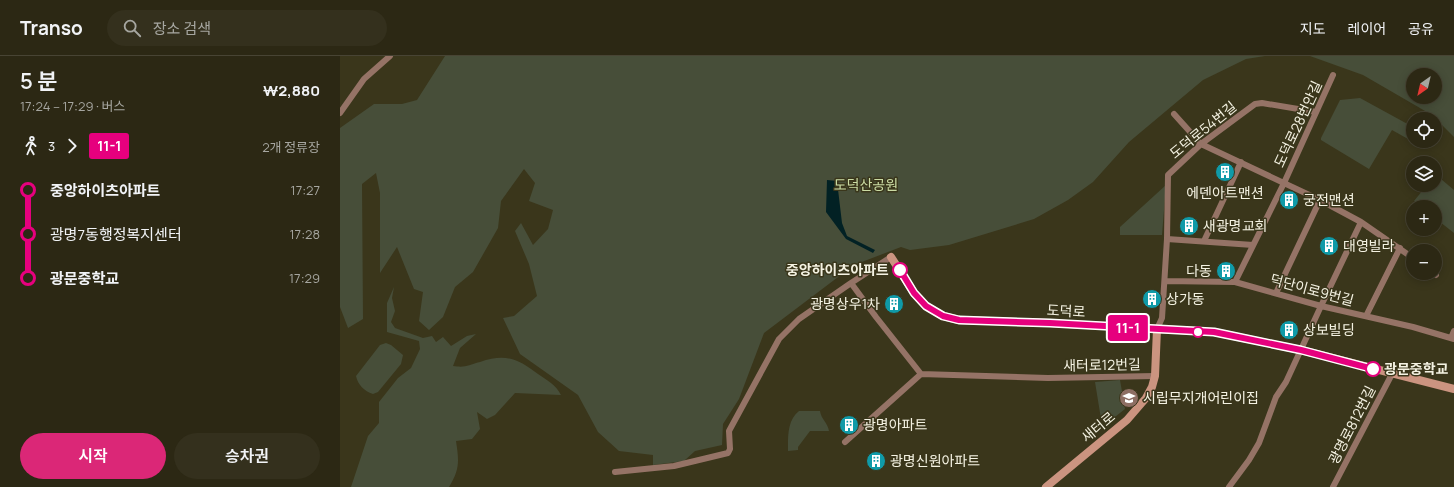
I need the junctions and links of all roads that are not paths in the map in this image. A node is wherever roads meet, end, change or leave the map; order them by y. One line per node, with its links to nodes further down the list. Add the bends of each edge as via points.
1 (390, 56): 4 (street, via 364,79)
2 (1334, 75): 3 (street, 도덕로28번안길)
3 (1316, 112): 6 (street, 도덕로54번길, via 1255,104); 8 (street, 도덕로28번안길)
4 (340, 113)
5 (1174, 114): 6 (street, 도덕로28번안길)
6 (1201, 144): 7 (street, 도덕로28번안길); 11 (street, 도덕로54번길, via 1168,175)
7 (1241, 162): 8 (street, 도덕로28번안길); 12 (street)
8 (1284, 183): 9 (street, 도덕로28번안길); 13 (street, 도덕로28번안길)
9 (1320, 200): 10 (street, 도덕로28번안길); 20 (street)
10 (1361, 222): 14 (street, 도덕로28번안길); 21 (street)
11 (1167, 239): 12 (street); 17 (street, 도덕로54번길)
12 (1204, 241): 13 (street)
13 (1253, 245): 18 (street, 도덕로28번안길)
14 (1400, 248): 15 (street, 도덕로28번안길); 22 (street)
15 (1406, 253)
16 (891, 257): 19 (street); 23 (street, 도덕로, via 914,293 926,306 943,316 959,320)
17 (1165, 281): 18 (street, 덕단이로9번길); 23 (street, 도덕로54번길, via 1162,318)
18 (1235, 282): 20 (street, 덕단이로9번길)
19 (851, 283): 27 (street); 32 (street, via 799,319 779,339 728,431 728,453 674,466)
20 (1276, 293): 21 (street, 덕단이로9번길)
21 (1320, 306): 22 (street, 덕단이로9번길); 26 (street)
22 (1366, 316): 25 (street, 덕단이로9번길)
23 (1157, 329): 26 (street, 도덕로, via 1214,332); 29 (street, 새터로)
24 (1454, 331): 25 (street, 덕단이로9번길)
25 (1452, 339)
26 (1301, 350): 28 (street, 도덕로); 34 (street, via 1276,397 1259,443)
27 (921, 374): 29 (street, 새터로12번길, via 1048,378); 31 (street)
28 (1392, 374): 30 (street, 도덕로); 35 (street, 광명로812번길)
29 (1155, 376): 33 (street, 새터로, via 1146,398 1131,416)
30 (1454, 390)
31 (845, 442)
32 (615, 472)
33 (1046, 487)
34 (1229, 487)
35 (1334, 487)

